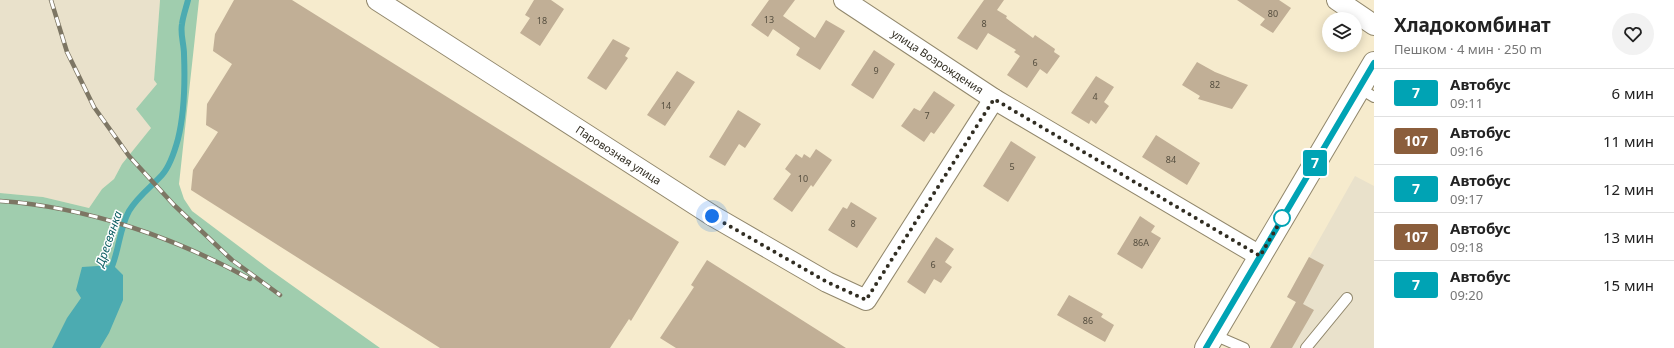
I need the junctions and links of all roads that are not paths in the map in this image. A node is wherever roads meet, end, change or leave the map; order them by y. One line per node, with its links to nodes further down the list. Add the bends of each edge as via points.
1 (377, 0): 7 (street, Паровозная улица, via 712,216 827,282 866,300)
2 (844, 0): 7 (street, улица Возрождения)
3 (1336, 0): 4 (street)
4 (1374, 25)
5 (1374, 63): 6 (street)
6 (1367, 92): 8 (street)
7 (994, 99): 8 (street, улица Возрождения)
8 (1260, 256): 10 (street)
9 (1347, 298): 12 (lane)
10 (1210, 341): 11 (lane)
11 (1244, 348)
12 (1306, 348)

